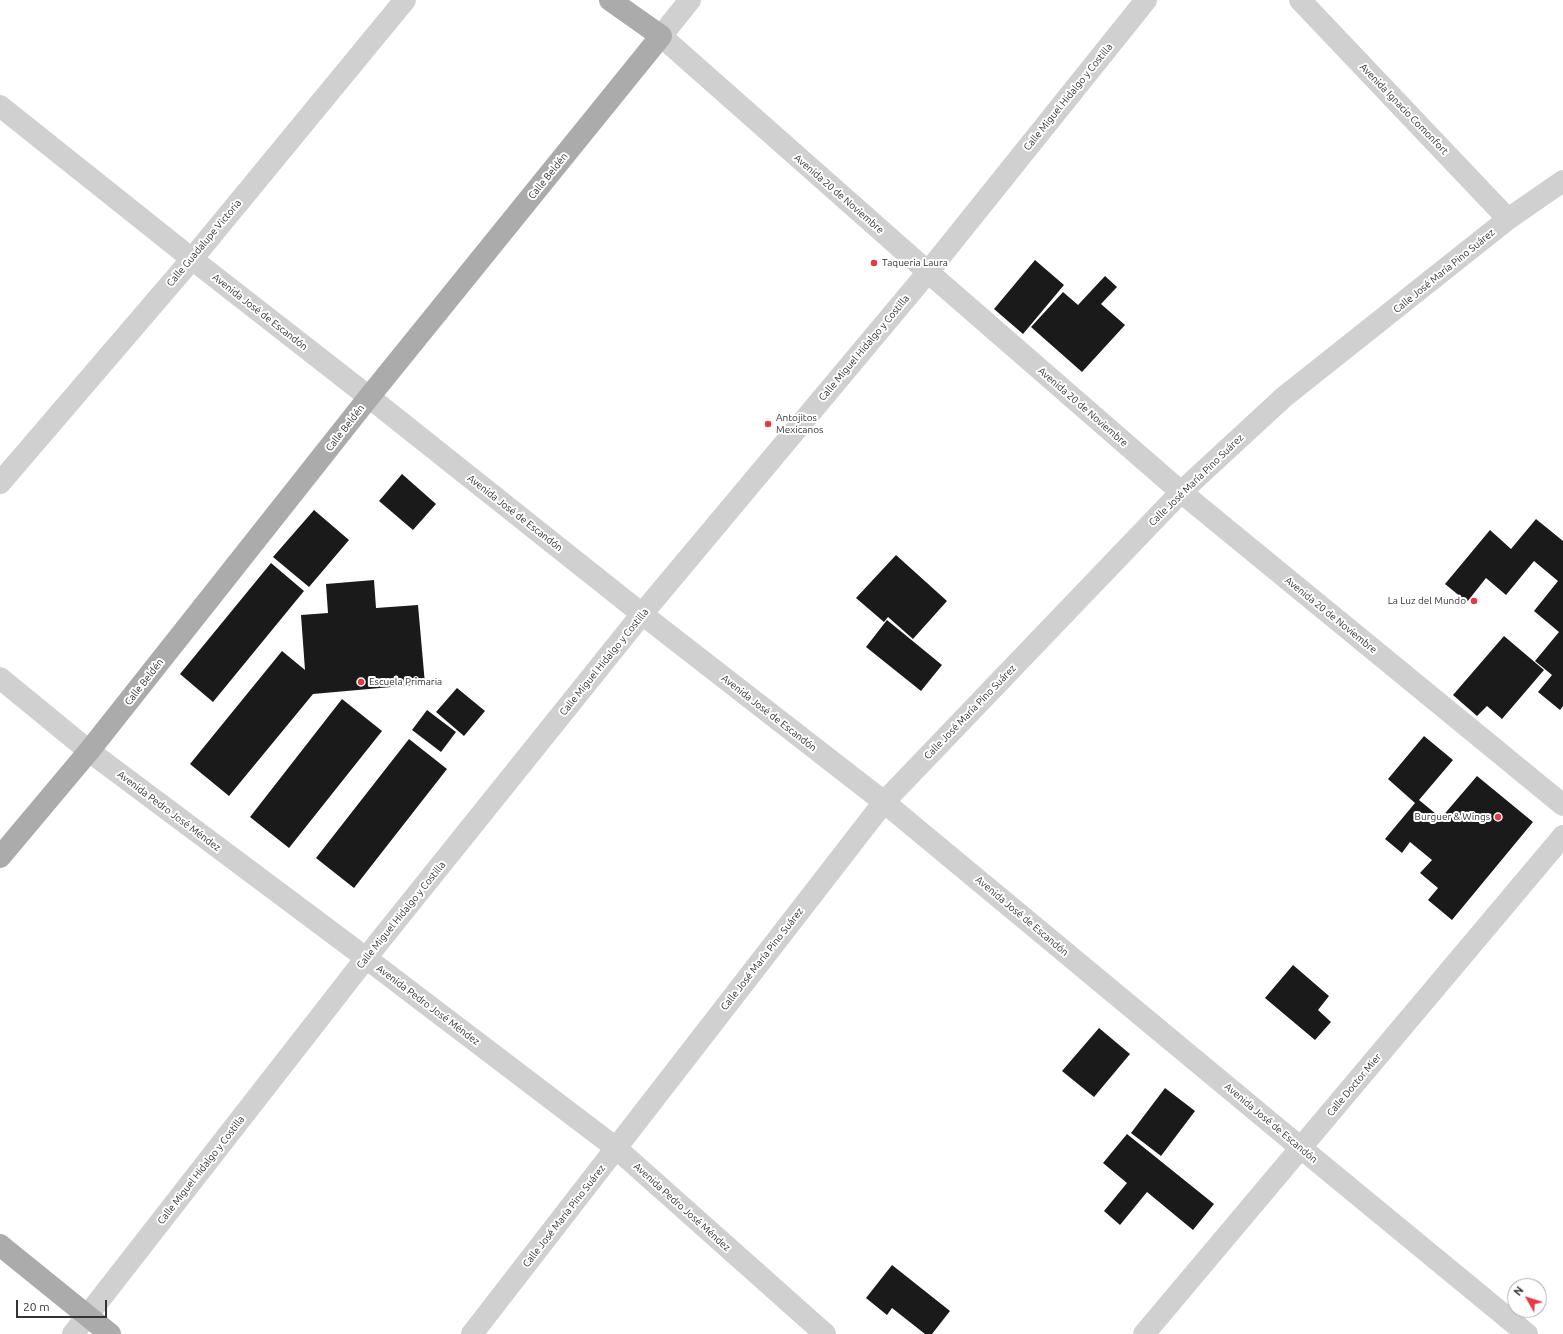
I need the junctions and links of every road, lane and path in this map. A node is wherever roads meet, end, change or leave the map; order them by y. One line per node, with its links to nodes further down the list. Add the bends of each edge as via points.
1 (404, 0): 10 (street, Calle Guadalupe Victoria)
2 (610, 0): 6 (main road, Avenida 20 de Noviembre)
3 (690, 0): 6 (street, Calle Beldén)
4 (1146, 0): 11 (street, Calle Miguel Hidalgo y Costilla)
5 (1300, 0): 9 (street, Avenida Ignacio Comonfort)
6 (661, 36): 11 (street, Avenida 20 de Noviembre); 12 (main road, Calle Beldén)
7 (0, 106): 10 (street, Avenida José de Escandón)
8 (1563, 181): 9 (street, Calle José María Pino Suárez)
9 (1508, 219): 14 (street, Calle José María Pino Suárez, via 1284,398)
10 (192, 259): 12 (street, Avenida José de Escandón); 13 (street, Calle Guadalupe Victoria)
11 (928, 272): 14 (street, Avenida 20 de Noviembre); 15 (street, Calle Miguel Hidalgo y Costilla)
12 (369, 397): 15 (street, Avenida José de Escandón); 17 (main road, Calle Beldén)
13 (0, 483)
14 (1180, 492): 18 (street, Calle José María Pino Suárez); 19 (street, Avenida 20 de Noviembre)
15 (642, 614): 18 (street, Avenida José de Escandón); 22 (street, Calle Miguel Hidalgo y Costilla)
16 (0, 678): 17 (street, Avenida Pedro José Méndez)
17 (89, 751): 21 (main road, Calle Beldén); 22 (street, Avenida Pedro José Méndez)
18 (884, 802): 23 (street, Calle José María Pino Suárez); 24 (street, Avenida José de Escandón)
19 (1563, 805)
20 (1563, 836): 24 (street, Calle Doctor Mier)
21 (0, 857)
22 (366, 958): 23 (street, Avenida Pedro José Méndez); 26 (street, Calle Miguel Hidalgo y Costilla)
23 (616, 1148): 29 (street, Calle José María Pino Suárez); 30 (street, Avenida Pedro José Méndez)
24 (1301, 1148): 31 (street, Calle Doctor Mier); 32 (street, Avenida José de Escandón)
25 (0, 1245): 26 (main road)
26 (87, 1316): 27 (street, Calle Miguel Hidalgo y Costilla); 28 (main road)
27 (73, 1334)
28 (110, 1334)
29 (472, 1334)
30 (825, 1334)
31 (1144, 1334)
32 (1527, 1334)

